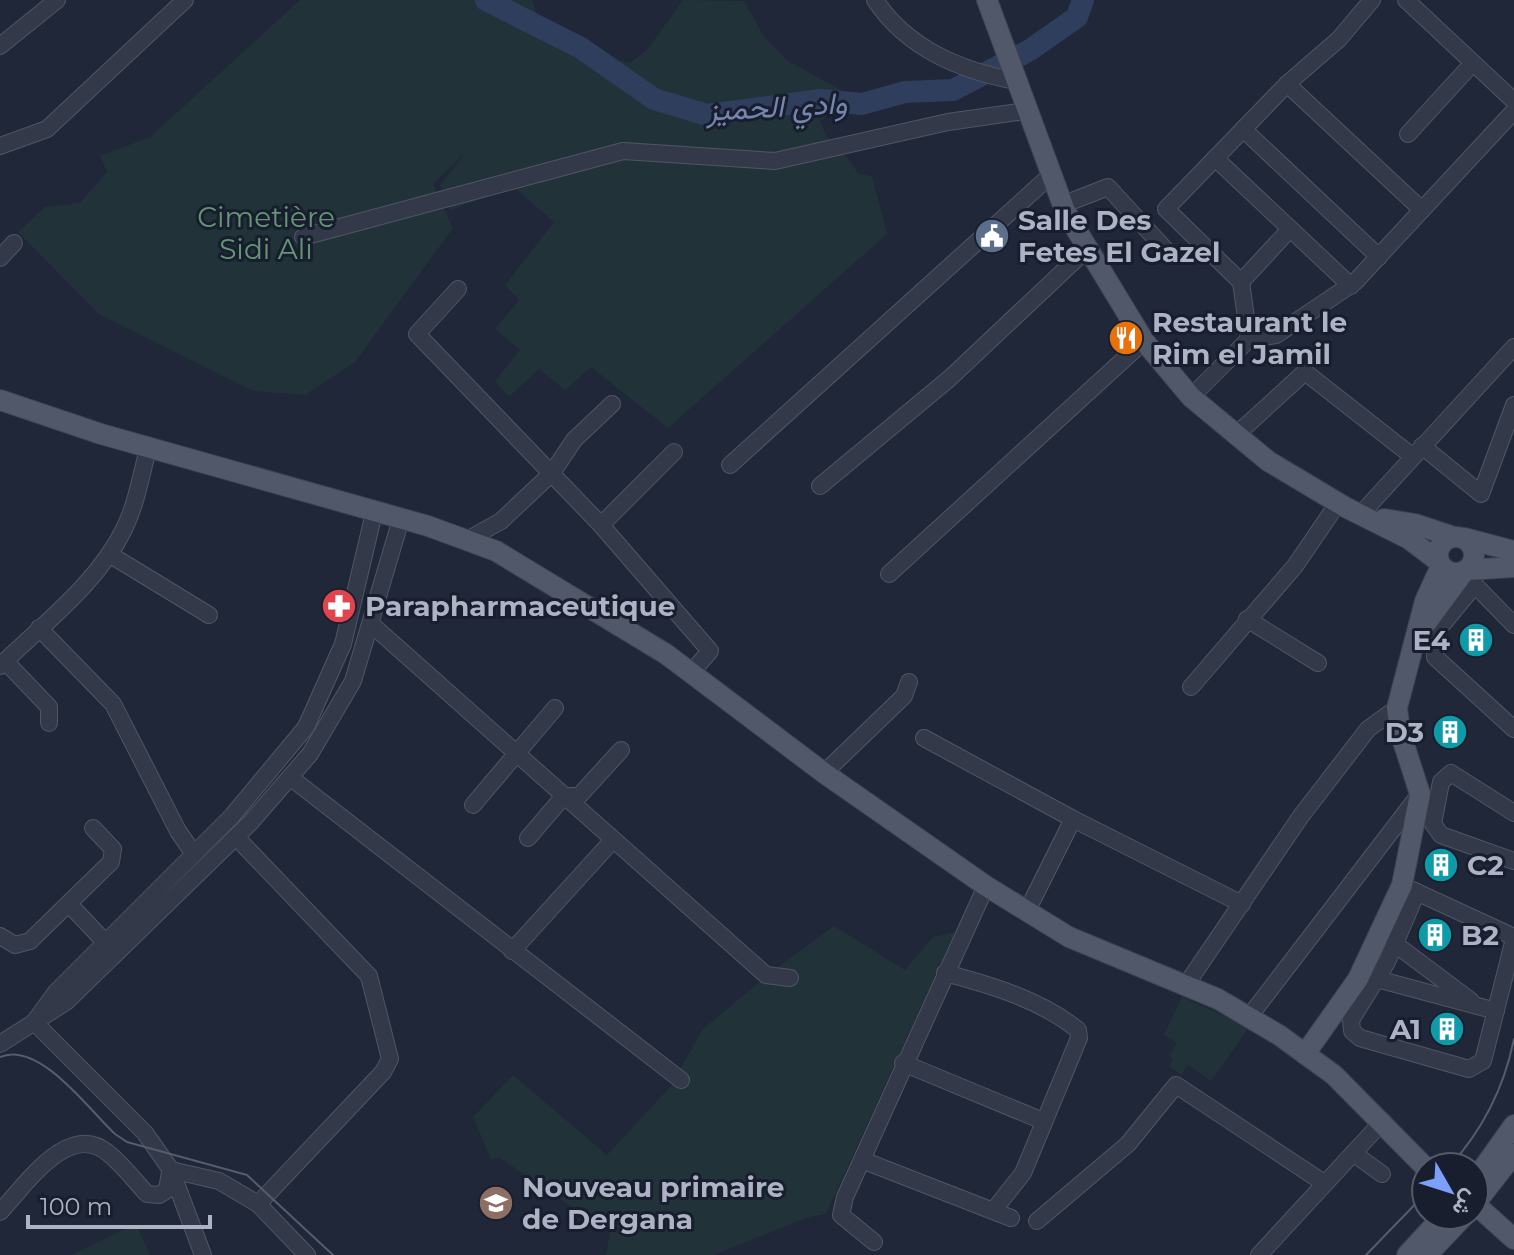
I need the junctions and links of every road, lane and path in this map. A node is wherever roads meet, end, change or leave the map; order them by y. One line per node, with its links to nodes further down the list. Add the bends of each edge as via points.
1 (57, 0): 7 (street)
2 (185, 0): 16 (street, via 47,129)
3 (875, 0): 9 (street, via 908,39 938,56)
4 (987, 0): 9 (main road)
5 (1372, 0): 10 (street, via 1339,39)
6 (1406, 0): 8 (street)
7 (0, 46)
8 (1472, 64): 11 (street); 15 (street)
9 (1015, 81): 12 (main road)
10 (1287, 84): 14 (street); 20 (street)
11 (1514, 101)
12 (1025, 111): 18 (main road); 22 (street, via 948,122 775,161 623,151)
13 (1514, 111): 20 (street)
14 (1243, 129): 17 (street); 26 (street)
15 (1408, 134)
16 (0, 146)
17 (1215, 158): 21 (street); 28 (street, via 1166,209)
18 (1051, 175): 19 (main road); 42 (street)
19 (1062, 205): 24 (main road); 25 (street, via 1108,187)
20 (1422, 210): 26 (street)
21 (1290, 229): 28 (street); 29 (street)
22 (303, 237)
23 (14, 243): 27 (street)
24 (1087, 249): 32 (main road); 44 (street, via 950,378)
25 (1165, 249)
26 (1379, 257): 29 (street)
27 (0, 258)
28 (1241, 282): 31 (street)
29 (1351, 286): 31 (street, via 1276,335)
30 (458, 289): 43 (street, via 417,334)
31 (1249, 339): 34 (street)
32 (1144, 341): 34 (main road); 56 (street)
33 (1513, 351): 40 (street)
34 (1191, 397): 38 (main road)
35 (0, 400): 39 (main road)
36 (612, 404): 43 (street, via 574,440)
37 (1514, 405): 40 (street, via 1481,494)
38 (1237, 434): 40 (street, via 1305,372); 45 (main road, via 1268,461)
39 (149, 446): 46 (main road); 53 (street, via 131,514)
40 (1417, 451): 47 (street)
41 (674, 452): 49 (street)
42 (730, 465)
43 (552, 473): 49 (street); 51 (street, via 501,521)
44 (820, 486)
45 (1338, 503): 47 (main road); 61 (street, via 1295,566)
46 (374, 513): 48 (main road); 58 (street)
47 (1360, 515): 50 (main road); 54 (main road, via 1409,539)
48 (401, 519): 51 (main road); 60 (street)
49 (601, 525): 67 (street, via 710,651)
50 (1459, 538): 52 (main road); 54 (main road, via 1441,545); 57 (main road, via 1474,551)
51 (467, 540): 67 (main road, via 544,577)
52 (1514, 551)
53 (109, 554): 59 (street); 63 (street)
54 (1440, 563): 57 (main road, via 1454,574); 64 (main road)
55 (1514, 567): 57 (main road)
56 (889, 574)
57 (1468, 575): 62 (street); 64 (main road); 73 (street, via 1437,631 1435,657)
58 (352, 607): 60 (street); 88 (street, via 332,672 306,727)
59 (209, 615)
60 (372, 619): 76 (street); 78 (street, via 339,710)
61 (1247, 619): 65 (street); 69 (street)
62 (1514, 625)
63 (39, 628): 66 (street); 89 (street, via 113,704)
64 (1416, 640): 71 (main road)
65 (1318, 663)
66 (3, 664): 72 (street, via 49,707)
67 (690, 674): 77 (main road)
68 (909, 682): 77 (street, via 904,696)
69 (1191, 687)
70 (555, 708): 76 (street)
71 (1397, 708): 79 (main road); 94 (street, via 1368,729)
72 (49, 723)
73 (1514, 729)
74 (924, 738): 83 (street)
75 (621, 750): 80 (street, via 579,796)
76 (516, 753): 80 (street); 81 (street)
77 (824, 773): 91 (main road)
78 (291, 778): 85 (street); 100 (street)
79 (1420, 794): 92 (main road); 107 (street)
80 (564, 796): 86 (street); 87 (street)
81 (473, 805)
82 (1514, 813): 90 (street, via 1451,773 1441,782 1433,824 1441,835)
83 (1073, 819): 94 (street); 95 (street)
84 (93, 828): 93 (street, via 111,844 113,858)
85 (236, 837): 88 (street); 126 (street, via 369,976 390,1059)
86 (528, 838)
87 (613, 840): 100 (street); 102 (street, via 766,975)
88 (212, 847): 89 (street); 108 (street, via 59,1008)
89 (194, 854): 98 (street)
90 (1514, 861)
91 (986, 886): 95 (main road); 101 (street)
92 (1410, 888): 97 (street); 99 (street); 110 (main road, via 1358,979)
93 (69, 904): 96 (street, via 25,944 10,944); 98 (street)
94 (1242, 904): 104 (street)
95 (1027, 911): 104 (main road, via 1069,937)
96 (0, 936)
97 (1514, 938): 106 (street)
98 (105, 942): 108 (street)
99 (1395, 944): 103 (street); 105 (street)
100 (512, 951): 112 (street)
101 (945, 973): 111 (street); 113 (street, via 985,983 1061,1016 1078,1030)
102 (790, 978)
103 (1377, 979): 105 (street); 106 (street, via 1351,1020 1356,1035 1469,1069 1483,1061)
104 (1186, 985): 107 (main road)
105 (1477, 1006): 106 (street)
106 (1496, 1011)
107 (1249, 1017): 110 (main road)
108 (34, 1022): 109 (street); 121 (street, via 145,1133)
109 (0, 1044)
110 (1305, 1054): 114 (main road)
111 (903, 1063): 113 (street); 120 (street)
112 (681, 1080)
113 (1043, 1121): 127 (street, via 1023,1173)
114 (1383, 1121): 116 (main road); 117 (street)
115 (1514, 1125): 119 (main road)
116 (1410, 1151)
117 (1353, 1153): 122 (street); 124 (street)
118 (1514, 1154): 123 (main road)
119 (1490, 1159)
120 (862, 1160): 127 (street); 135 (street, via 841,1215)
121 (171, 1170): 126 (street, via 219,1181); 128 (street, via 167,1190 147,1194 109,1153 84,1143 62,1148); 136 (street)
122 (1382, 1174)
123 (1508, 1174): 125 (main road)
124 (1324, 1183): 130 (street, via 1176,1085 1128,1144); 138 (street)
125 (1490, 1191)
126 (258, 1204): 137 (street)
127 (993, 1211): 129 (street)
128 (0, 1212)
129 (1011, 1218)
130 (1037, 1221)
131 (1490, 1222): 134 (main road)
132 (1426, 1231): 139 (main road)
133 (1449, 1231): 140 (main road)
134 (1514, 1239)
135 (874, 1242)
136 (203, 1255)
137 (307, 1255)
138 (1259, 1255)
139 (1407, 1255)
140 (1427, 1255)

